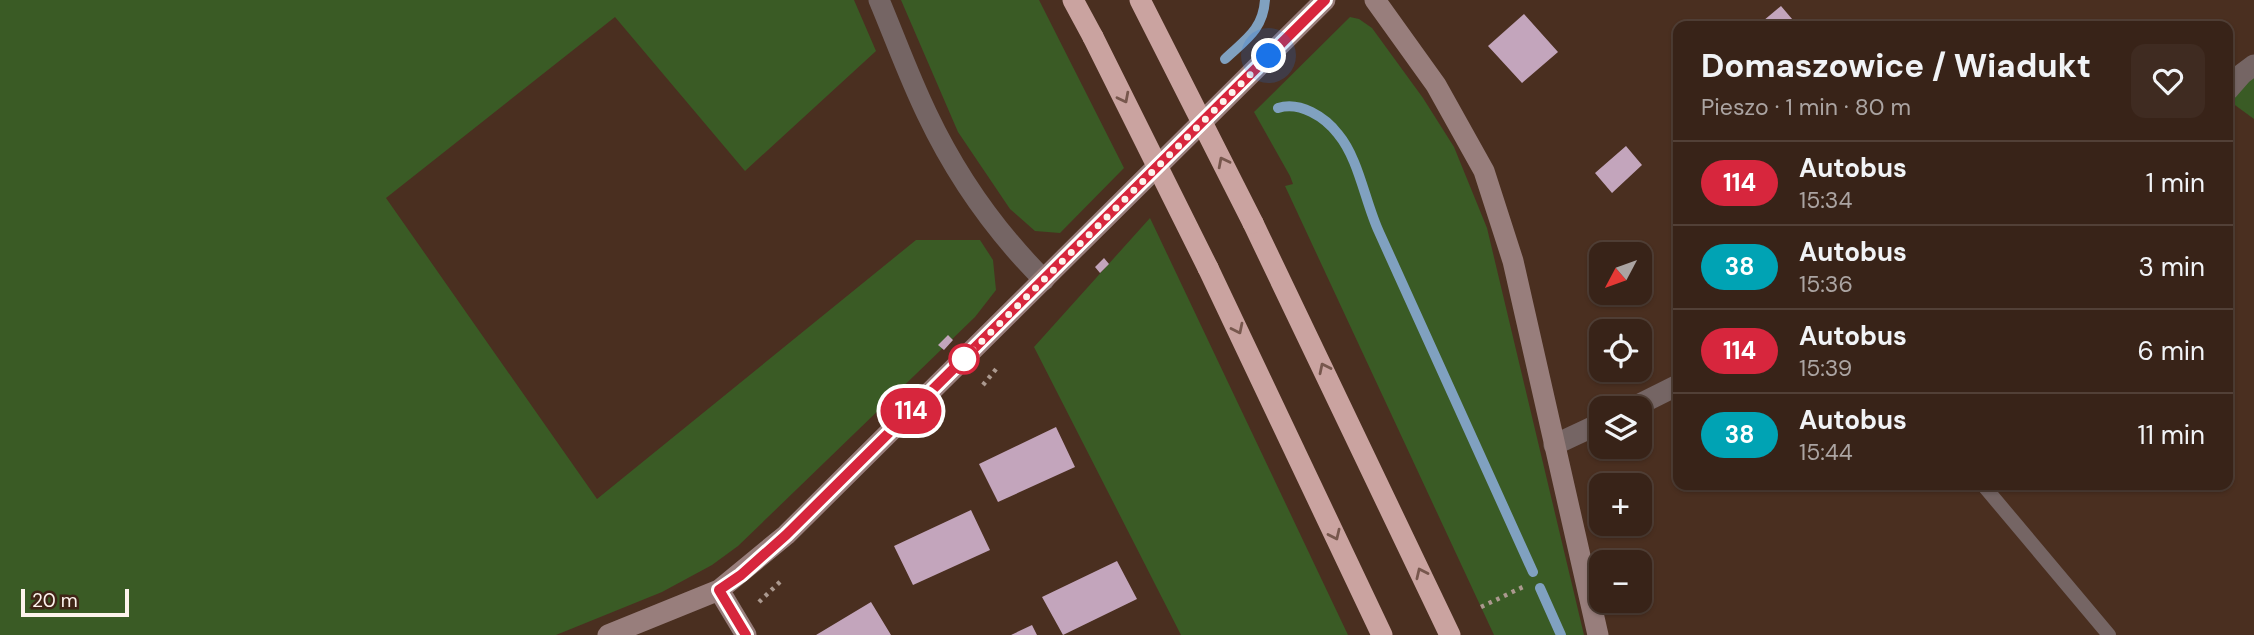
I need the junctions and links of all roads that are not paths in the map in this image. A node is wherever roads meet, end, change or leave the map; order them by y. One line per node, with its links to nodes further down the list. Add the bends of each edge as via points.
1 (879, 0): 8 (street, via 927,114 956,167 1008,242)
2 (1073, 0): 17 (highway, one-way to 17, bridge, via 1208,268)
3 (1140, 0): 18 (highway, one-way to 3, bridge, via 1253,223)
4 (1325, 0): 8 (street)
5 (1375, 0): 12 (street, via 1436,85 1483,171 1513,261)
6 (2254, 65): 7 (street)
7 (2233, 84)
8 (1044, 280): 14 (street, via 786,535)
9 (1673, 388): 10 (street)
10 (1652, 398)
11 (1589, 429): 12 (street)
12 (1554, 445): 19 (street)
13 (1987, 490): 20 (lane)
14 (719, 590): 15 (street); 16 (street)
15 (608, 635)
16 (746, 635)
17 (1382, 635)
18 (1450, 635)
19 (1598, 635)
20 (2109, 635)

